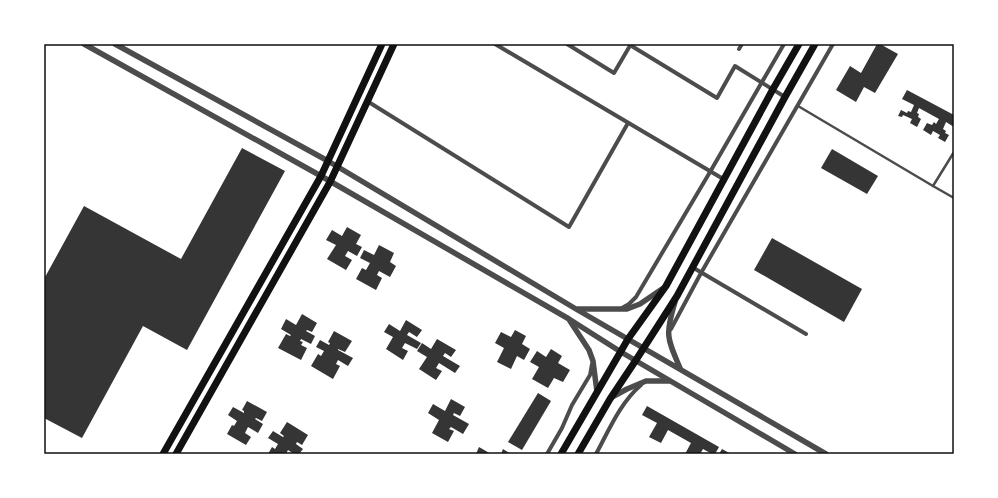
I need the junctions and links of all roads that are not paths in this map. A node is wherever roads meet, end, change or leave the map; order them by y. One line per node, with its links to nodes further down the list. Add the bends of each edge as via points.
1 (84, 44): 24 (street)
2 (115, 44): 21 (street)
3 (382, 44): 21 (main road)
4 (394, 44): 17 (main road)
5 (495, 44): 19 (street)
6 (567, 44): 12 (street, via 614,73)
7 (742, 44): 13 (street)
8 (784, 44): 14 (street)
9 (799, 44): 15 (main road)
10 (815, 44): 16 (main road)
11 (833, 44): 18 (street)
12 (631, 45): 14 (street, via 716,98 735,66)
13 (739, 49)
14 (762, 83): 15 (street); 23 (street)
15 (773, 89): 16 (street); 25 (main road)
16 (785, 96): 29 (main road)
17 (367, 101): 19 (street, via 569,227); 22 (main road)
18 (798, 106): 27 (lane); 30 (street)
19 (628, 123): 23 (street)
20 (954, 152): 27 (lane)
21 (328, 161): 22 (street); 24 (main road)
22 (337, 167): 26 (main road); 33 (street)
23 (710, 172): 25 (street); 34 (street, via 636,297 629,304)
24 (321, 176): 26 (street); 48 (main road)
25 (725, 180): 31 (main road)
26 (330, 182): 35 (street); 49 (main road)
27 (933, 186): 28 (lane)
28 (954, 198)
29 (692, 267): 30 (street); 32 (main road)
30 (701, 273): 36 (street); 38 (street, via 672,326)
31 (666, 286): 34 (street, via 640,304 627,309); 37 (main road)
32 (677, 296): 38 (street, via 668,330); 39 (main road)
33 (576, 309): 34 (street); 37 (street)
34 (617, 309)
35 (569, 319): 40 (street); 42 (street)
36 (806, 334)
37 (628, 339): 39 (street); 40 (main road)
38 (669, 344): 43 (street)
39 (644, 348): 41 (main road); 43 (street)
40 (620, 352): 41 (street); 46 (main road)
41 (636, 360): 45 (street); 47 (main road)
42 (593, 361): 46 (street); 50 (street, via 590,375)
43 (680, 369): 55 (street)
44 (646, 381): 45 (street); 47 (street); 53 (street, via 623,405)
45 (670, 381): 54 (street)
46 (597, 392): 51 (main road)
47 (610, 399): 52 (main road)
48 (163, 454)
49 (176, 454)
50 (547, 454)
51 (561, 454)
52 (578, 454)
53 (596, 454)
54 (795, 454)
55 (826, 454)

